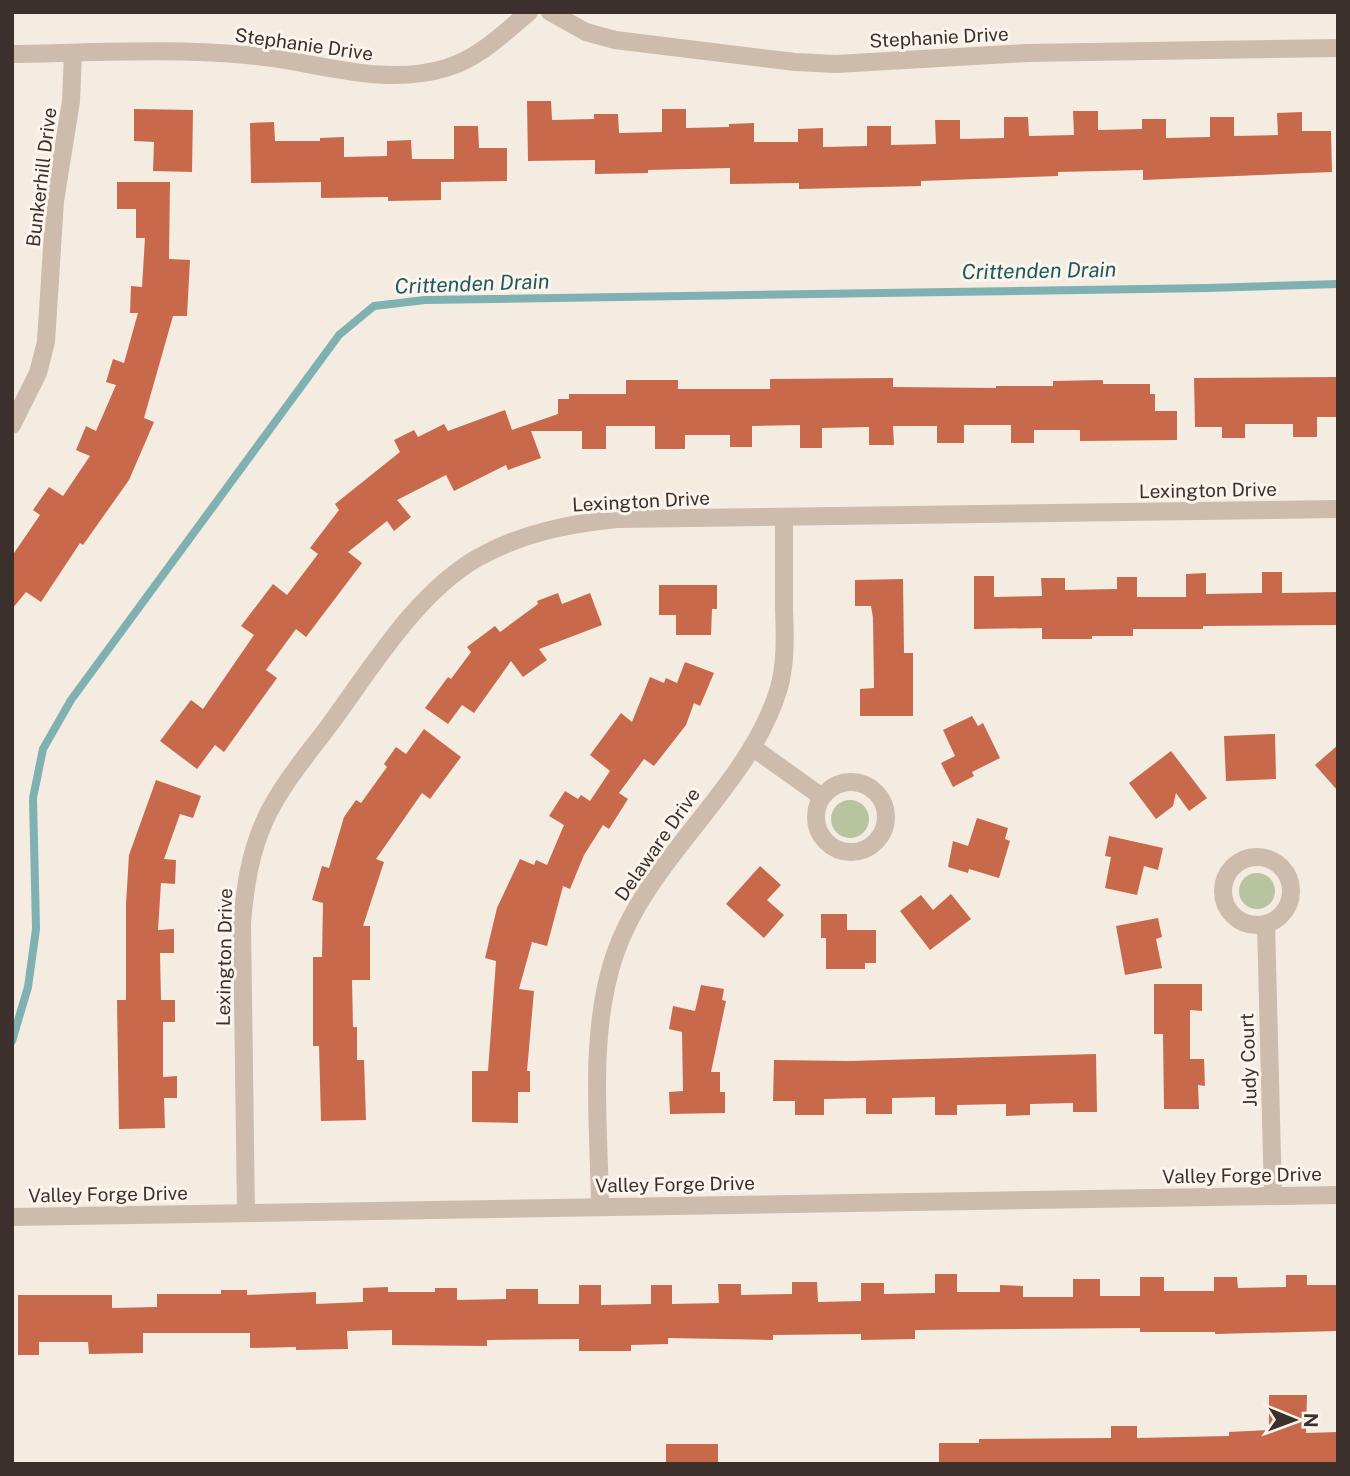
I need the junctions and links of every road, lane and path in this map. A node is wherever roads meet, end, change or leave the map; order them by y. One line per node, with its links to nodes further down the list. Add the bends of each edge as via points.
1 (529, 12): 4 (street, Stephanie Drive, via 472,57 416,75 385,77 246,54)
2 (550, 12): 3 (street, Stephanie Drive, via 586,32 615,40 836,64 1027,53)
3 (1338, 48)
4 (73, 53): 5 (street, Stephanie Drive); 6 (street, Bunkerhill Drive, via 70,111 55,201 46,342 38,373)
5 (12, 54)
6 (12, 425)
7 (1338, 509): 8 (street, Lexington Drive)
8 (784, 519): 9 (street, Delaware Drive, via 780,686); 15 (street, Lexington Drive, via 617,519 540,531 477,558 448,580 393,639 285,786 252,853 242,923)
9 (752, 747): 10 (street); 14 (street, Delaware Drive, via 647,892 616,951 600,1022)
10 (822, 797)
11 (1266, 924): 13 (street, Judy Court)
12 (1338, 1195): 13 (street, Valley Forge Drive)
13 (1273, 1196): 14 (street, Valley Forge Drive)
14 (600, 1206): 15 (street, Valley Forge Drive)
15 (246, 1213): 16 (street, Valley Forge Drive)
16 (12, 1217)

